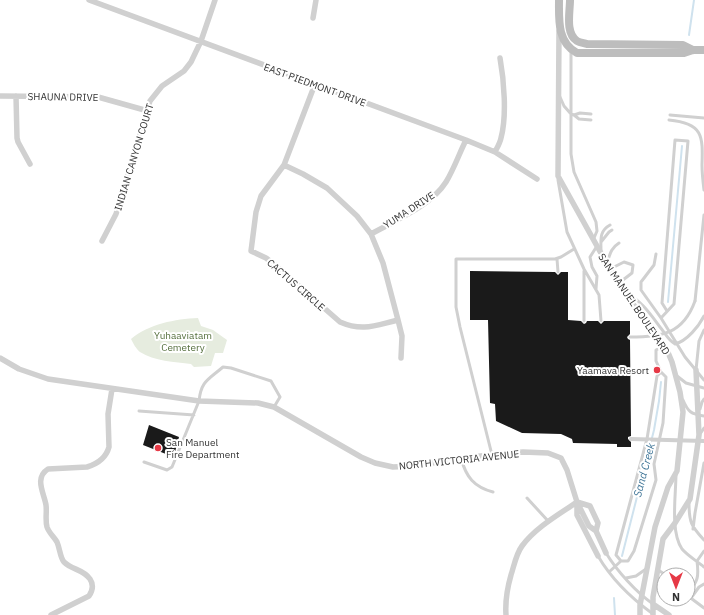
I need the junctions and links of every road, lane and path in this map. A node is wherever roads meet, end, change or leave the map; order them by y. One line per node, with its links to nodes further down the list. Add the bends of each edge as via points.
1 (89, 0): 8 (street, EAST PIEDMONT DRIVE)
2 (216, 0): 8 (street, INDIAN CANYON COURT)
3 (316, 0): 6 (street)
4 (559, 0): 7 (main road)
5 (570, 0): 10 (main road, via 570,30 578,42 683,45)
6 (313, 18)
7 (559, 26): 9 (main road, via 567,46); 13 (street, SAN MANUEL BOULEVARD)
8 (201, 41): 12 (street, EAST PIEDMONT DRIVE); 16 (street, INDIAN CANYON COURT, via 191,62 184,71 162,86 150,101)
9 (574, 51): 10 (main road, via 586,54 684,54); 17 (lane)
10 (701, 51)
11 (500, 58): 24 (street, via 503,73 503,128)
12 (315, 84): 23 (street, EAST PIEDMONT DRIVE); 26 (street, CACTUS CIRCLE)
13 (558, 93): 17 (lane, via 564,106); 27 (street, SAN MANUEL BOULEVARD)
14 (0, 96): 15 (street, SHAUNA DRIVE)
15 (16, 96): 16 (street, SHAUNA DRIVE, via 98,97); 25 (street, via 17,138)
16 (148, 111): 35 (street, INDIAN CANYON COURT, via 116,214)
17 (573, 114): 18 (lane); 21 (lane, via 579,119); 34 (lane, via 574,172 596,222)
18 (591, 114)
19 (670, 115): 20 (lane)
20 (704, 118)
21 (591, 120)
22 (669, 120): 29 (lane, via 688,124 697,130 702,139)
23 (466, 140): 24 (street, EAST PIEDMONT DRIVE); 33 (street, YUMA DRIVE, via 446,182 438,192 409,213)
24 (495, 152): 28 (street, EAST PIEDMONT DRIVE)
25 (30, 164)
26 (284, 165): 33 (street, via 327,188 356,216); 50 (street, CACTUS CIRCLE, via 261,196 256,212 251,251 275,265 340,322 361,328)
27 (558, 176): 34 (street, SAN MANUEL BOULEVARD); 38 (lane, via 567,232)
28 (537, 179)
29 (704, 190)
30 (704, 215): 54 (lane, bridge, via 692,311 685,322 664,335)
31 (610, 225): 37 (lane, via 602,232)
32 (612, 230): 37 (lane)
33 (370, 234): 50 (street, via 383,263)
34 (594, 239): 37 (street, SAN MANUEL BOULEVARD)
35 (102, 241)
36 (619, 243): 41 (lane, via 610,252)
37 (599, 244): 41 (street, SAN MANUEL BOULEVARD); 45 (lane, via 590,257 597,276)
38 (574, 249): 40 (lane); 42 (lane)
39 (656, 254): 49 (lane, via 654,265 640,286)
40 (557, 258): 43 (lane); 79 (lane, via 456,259 457,315)
41 (608, 267): 44 (street, SAN MANUEL BOULEVARD); 44 (lane, via 624,262 632,265 632,273)
42 (584, 269): 45 (lane); 51 (lane)
43 (558, 272)
44 (619, 283): 46 (street, SAN MANUEL BOULEVARD)
45 (596, 290): 52 (lane, via 601,302)
46 (624, 292): 55 (lane, via 634,297 668,338 675,344); 56 (street, SAN MANUEL BOULEVARD)
47 (667, 311): 47 (lane, via 674,304 688,141 675,140 662,303); 49 (lane)
48 (704, 316): 55 (lane, via 694,331)
49 (661, 318): 55 (lane)
50 (398, 320): 58 (street, via 402,336)
51 (584, 321)
52 (601, 321)
53 (704, 330): 59 (lane)
54 (630, 337)
55 (678, 343): 59 (lane)
56 (664, 346): 60 (lane, via 656,350 656,361); 61 (street, SAN MANUEL BOULEVARD)
57 (0, 358): 65 (street, NORTH VICTORIA AVENUE, via 19,369 48,378)
58 (401, 358)
59 (696, 370): 62 (lane); 63 (street)
60 (661, 372): 76 (lane, via 657,376); 77 (lane, via 666,377 663,423)
61 (677, 376): 63 (lane); 66 (street, SAN MANUEL BOULEVARD)
62 (704, 380)
63 (696, 387): 64 (lane); 72 (street)
64 (704, 388)
65 (112, 389): 68 (street, NORTH VICTORIA AVENUE); 111 (street, via 108,414 109,447 104,458 86,467 48,469 41,478 48,528 57,542 61,557 66,564 86,574 92,586 89,596)
66 (680, 392): 72 (lane, via 686,409 693,414); 83 (street, SAN MANUEL BOULEVARD, via 683,412)
67 (704, 399): 72 (lane)
68 (199, 401): 69 (street, NORTH VICTORIA AVENUE, via 258,403); 69 (lane, via 203,384 223,367 271,381 280,398); 71 (lane)
69 (274, 407): 80 (street, NORTH VICTORIA AVENUE, via 376,463 393,467 413,466)
70 (138, 411): 71 (lane)
71 (194, 415): 81 (lane, via 172,467 167,470)
72 (701, 415): 74 (street)
73 (704, 428): 74 (lane)
74 (699, 435): 86 (street)
75 (631, 439): 76 (street, bridge)
76 (647, 439): 77 (street, bridge); 96 (lane, via 616,555)
77 (659, 440): 78 (street, bridge); 96 (lane, via 654,464 656,480 634,551 628,560)
78 (704, 441)
79 (492, 455): 80 (street, NORTH VICTORIA AVENUE); 87 (street, NORTH VICTORIA AVENUE, via 539,452 561,458)
80 (461, 458): 84 (lane, via 468,476 483,489)
81 (144, 462)
82 (704, 464): 90 (lane)
83 (676, 471): 89 (lane); 99 (street, SAN MANUEL BOULEVARD, via 655,527)
84 (493, 492)
85 (527, 498): 88 (lane)
86 (690, 499): 89 (street); 90 (lane, via 689,516)
87 (577, 502): 88 (street); 91 (street, via 589,526); 91 (street, via 590,506 598,523); 95 (street, via 577,515)
88 (549, 522): 112 (street, via 528,539 519,552 508,586)
89 (675, 523): 97 (lane, via 682,548); 100 (street, via 663,539)
90 (693, 529): 92 (lane)
91 (596, 531): 94 (street)
92 (704, 540)
93 (704, 551): 97 (lane)
94 (606, 553): 98 (lane)
95 (598, 556): 102 (lane)
96 (621, 561): 98 (lane)
97 (697, 561): 101 (lane); 105 (lane)
98 (616, 566): 102 (lane); 103 (lane)
99 (647, 567): 103 (lane, via 636,576); 106 (street, SAN MANUEL BOULEVARD)
100 (658, 567)
101 (704, 567)
102 (609, 572): 109 (lane)
103 (626, 578): 106 (lane)
104 (656, 579): 108 (street)
105 (696, 584)
106 (642, 596): 108 (lane); 109 (street, SAN MANUEL BOULEVARD)
107 (696, 602): 110 (lane)
108 (653, 604): 114 (street); 115 (street)
109 (640, 605): 113 (street, SAN MANUEL BOULEVARD); 114 (lane)
110 (704, 608)
111 (51, 615)
112 (506, 615)
113 (640, 615)
114 (654, 615)
115 (669, 615)

